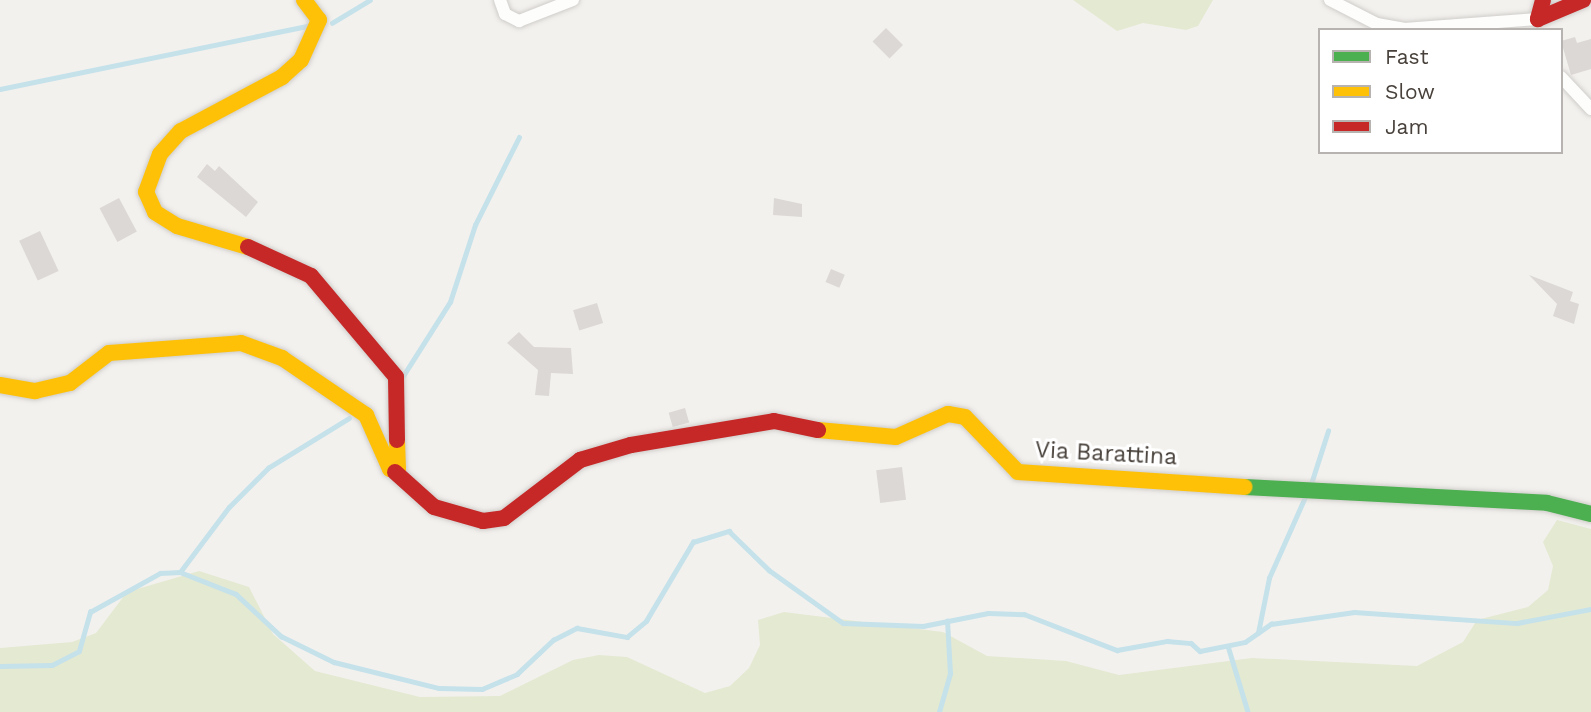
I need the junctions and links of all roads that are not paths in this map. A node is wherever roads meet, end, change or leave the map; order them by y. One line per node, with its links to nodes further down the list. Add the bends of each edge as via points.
1 (304, 0): 13 (street, via 319,20 301,60 282,77 181,131 160,153 146,192 155,212 177,226 245,245 311,276 396,377 401,464)
2 (500, 0): 3 (street, via 505,14 519,21)
3 (573, 0)
4 (1330, 0): 8 (street, via 1377,24)
5 (1542, 0): 7 (street)
6 (1583, 0): 7 (street)
7 (1530, 23): 9 (street)
8 (1399, 28)
9 (1425, 28)
10 (1563, 79): 11 (street)
11 (1591, 109)
12 (0, 384): 13 (street, Via Barattina, via 35,391 70,383 108,353 241,343 282,358 366,415)
13 (395, 472): 14 (street, Via Barattina, via 408,490 434,507 483,520 504,517 580,460 631,445 774,421 850,437 896,437 948,414 965,417 1018,472 1042,477 1547,503)
14 (1591, 514)

